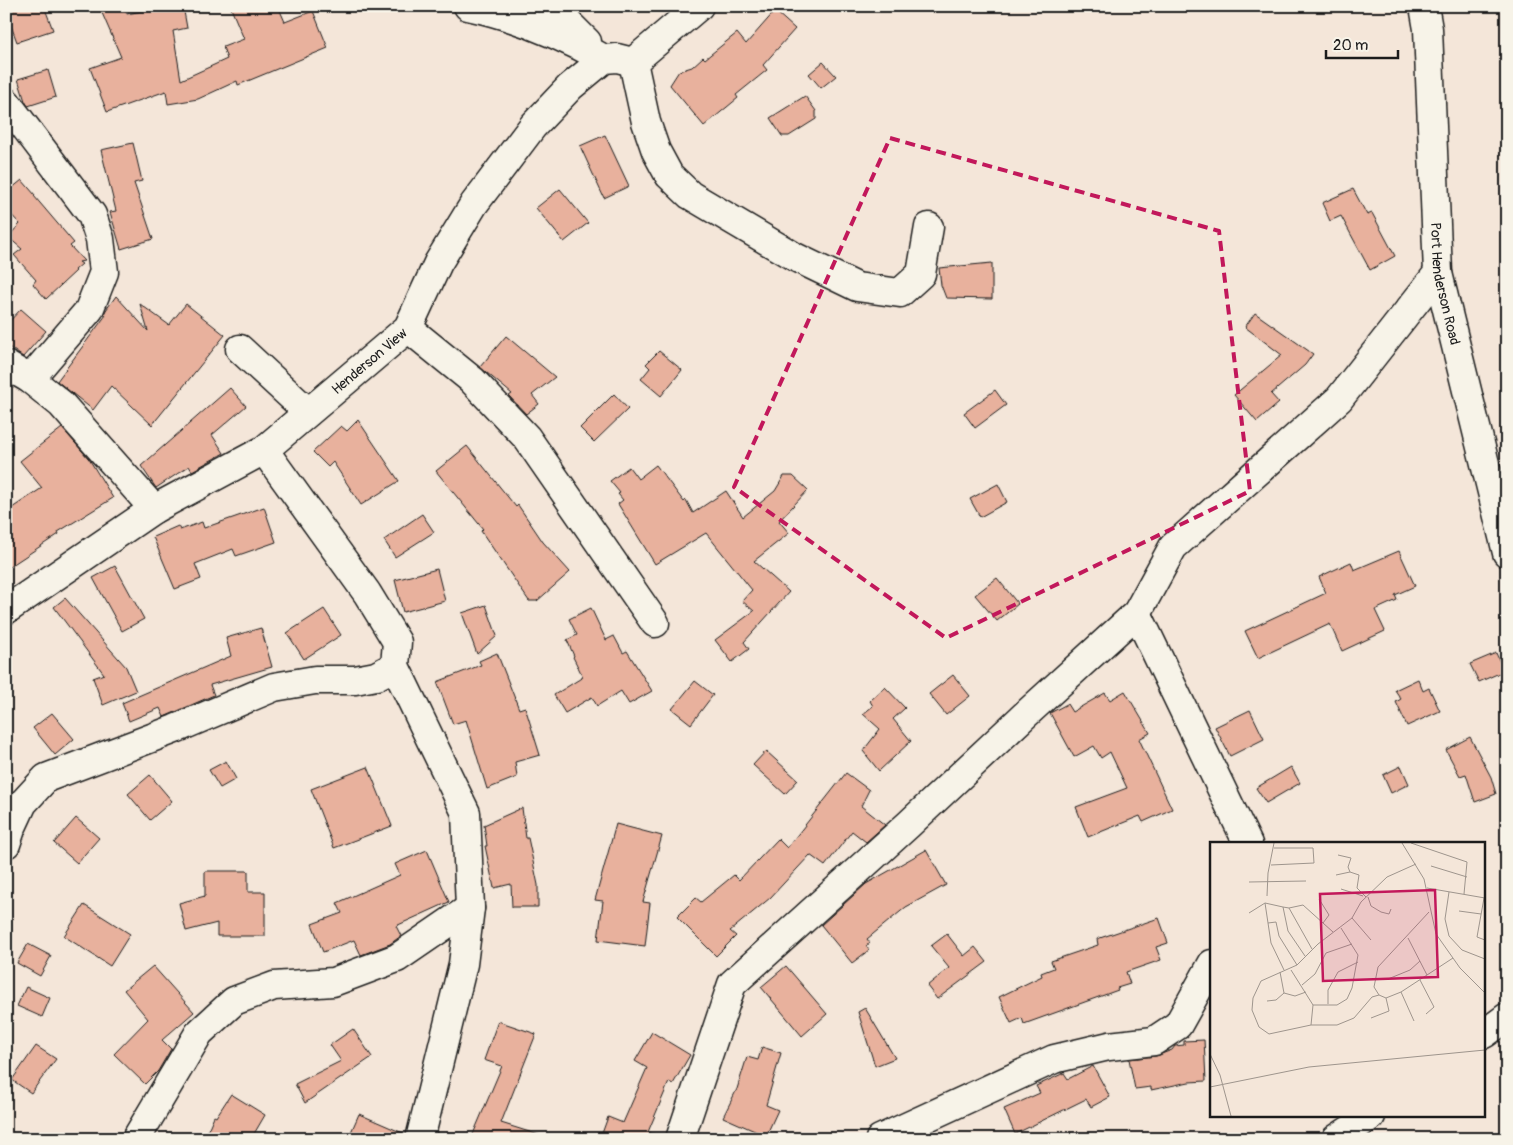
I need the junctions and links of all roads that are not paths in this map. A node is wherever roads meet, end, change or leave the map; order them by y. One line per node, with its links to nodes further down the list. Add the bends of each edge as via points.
1 (468, 6): 5 (street, via 498,12 538,27)
2 (551, 6): 5 (street)
3 (699, 6): 6 (street)
4 (1424, 6): 9 (street, Port Henderson Road, via 1428,29)
5 (604, 58): 6 (street); 10 (street, Henderson View, via 570,87 533,126 474,204 438,263)
6 (633, 62): 8 (street, via 646,122 669,175 690,195 795,256 857,287 900,293 921,274)
7 (6, 102): 13 (street, via 92,215 100,240 104,272 89,310)
8 (929, 228)
9 (1438, 272): 17 (street, Port Henderson Road); 19 (street, via 1339,399 1173,547)
10 (408, 328): 14 (street, Henderson View); 20 (street, via 472,380 527,438)
11 (240, 349): 14 (street)
12 (6, 366): 13 (street)
13 (30, 379): 16 (street, via 61,404)
14 (308, 412): 15 (street, Henderson View)
15 (264, 450): 16 (street, Henderson View); 21 (street, via 367,593 397,642)
16 (154, 509): 18 (street, Henderson View)
17 (1507, 554)
18 (6, 610)
19 (1137, 613): 22 (street); 31 (street, via 732,984)
20 (655, 623)
21 (395, 666): 23 (street, via 376,676 355,680 315,680 274,687 46,778 23,804); 24 (street, via 466,813)
22 (1247, 842)
23 (6, 844)
24 (470, 908): 29 (street, via 398,958 333,982 274,986 234,1000 200,1033); 30 (street, via 463,964)
25 (1210, 968): 32 (street, via 1178,1026 1154,1041 1109,1046 1054,1059)
26 (1507, 1017): 27 (street)
27 (1486, 1033)
28 (1368, 1118): 33 (street)
29 (136, 1139)
30 (420, 1139)
31 (680, 1139)
32 (880, 1139)
33 (1336, 1139)

